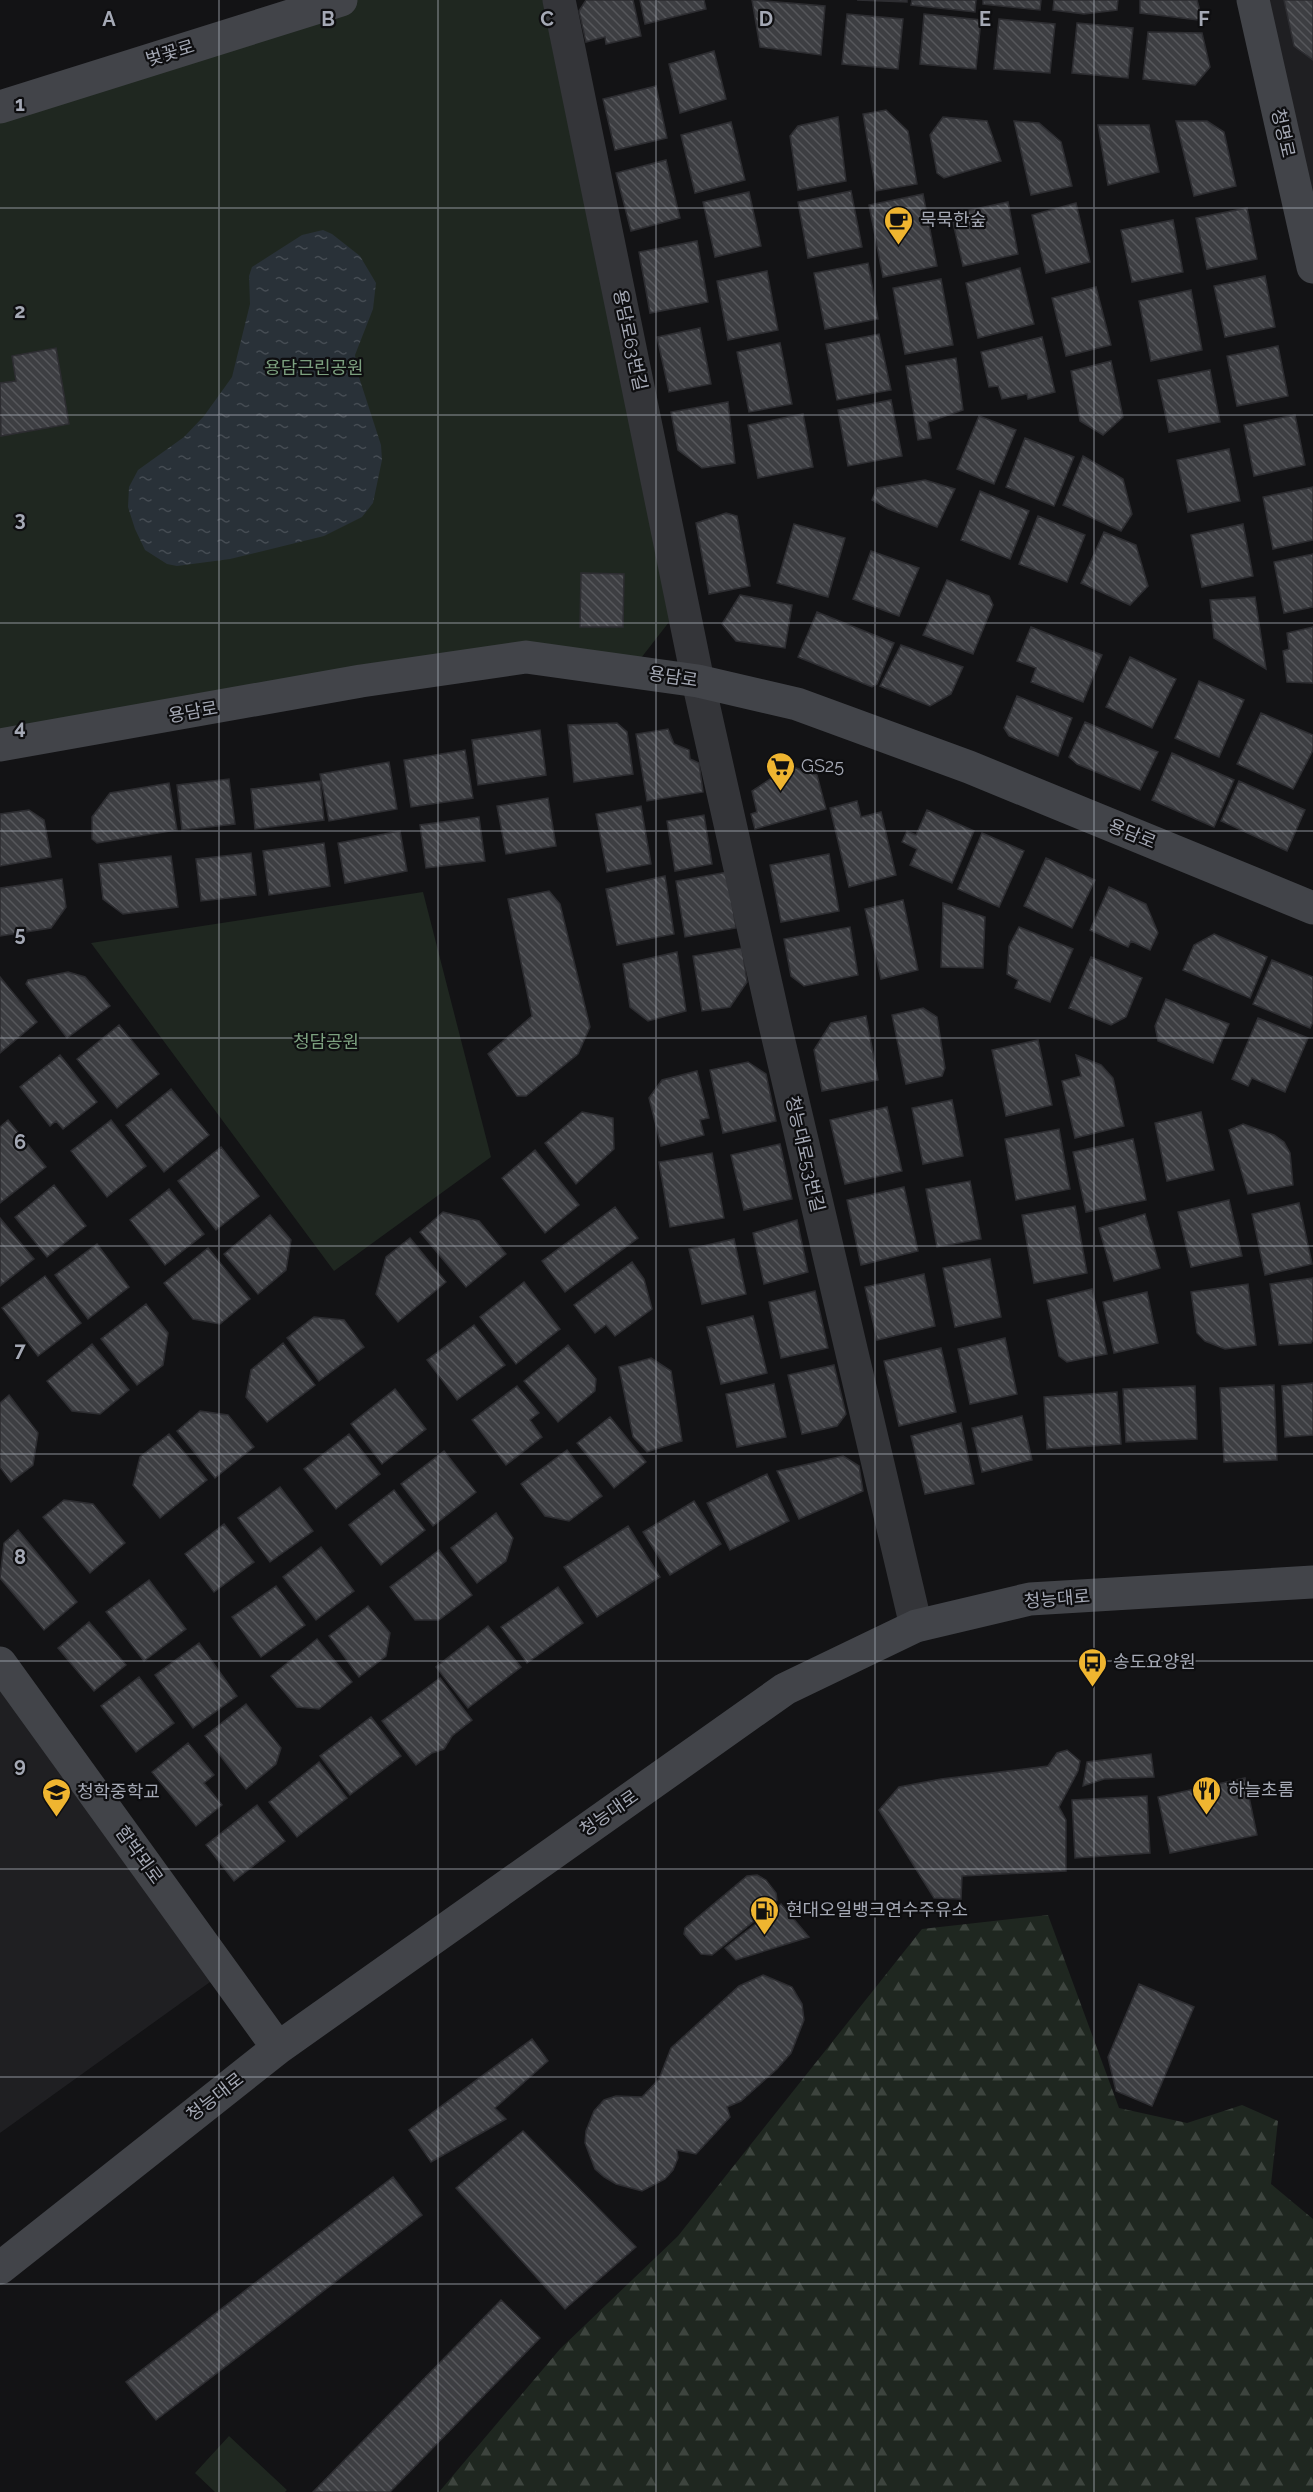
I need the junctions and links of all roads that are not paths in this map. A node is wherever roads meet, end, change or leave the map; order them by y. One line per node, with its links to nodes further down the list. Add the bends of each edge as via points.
1 (341, 0): 4 (main road, 벚꽃로)
2 (559, 0): 6 (street, 용담로63번길)
3 (1253, 0): 5 (main road, 청명로)
4 (0, 107)
5 (1313, 267)
6 (699, 681): 7 (main road, 용담로, via 526,657 361,681); 8 (main road, 용담로, via 797,704 969,767); 10 (street, 청능대로53번길)
7 (0, 746)
8 (1313, 908)
9 (1313, 1582): 10 (main road, 청능대로, via 1030,1599)
10 (916, 1626): 12 (main road, 청능대로, via 785,1689)
11 (0, 1663): 12 (main road, 함박뫼로)
12 (278, 2048): 13 (main road, 청능대로)
13 (0, 2268)

